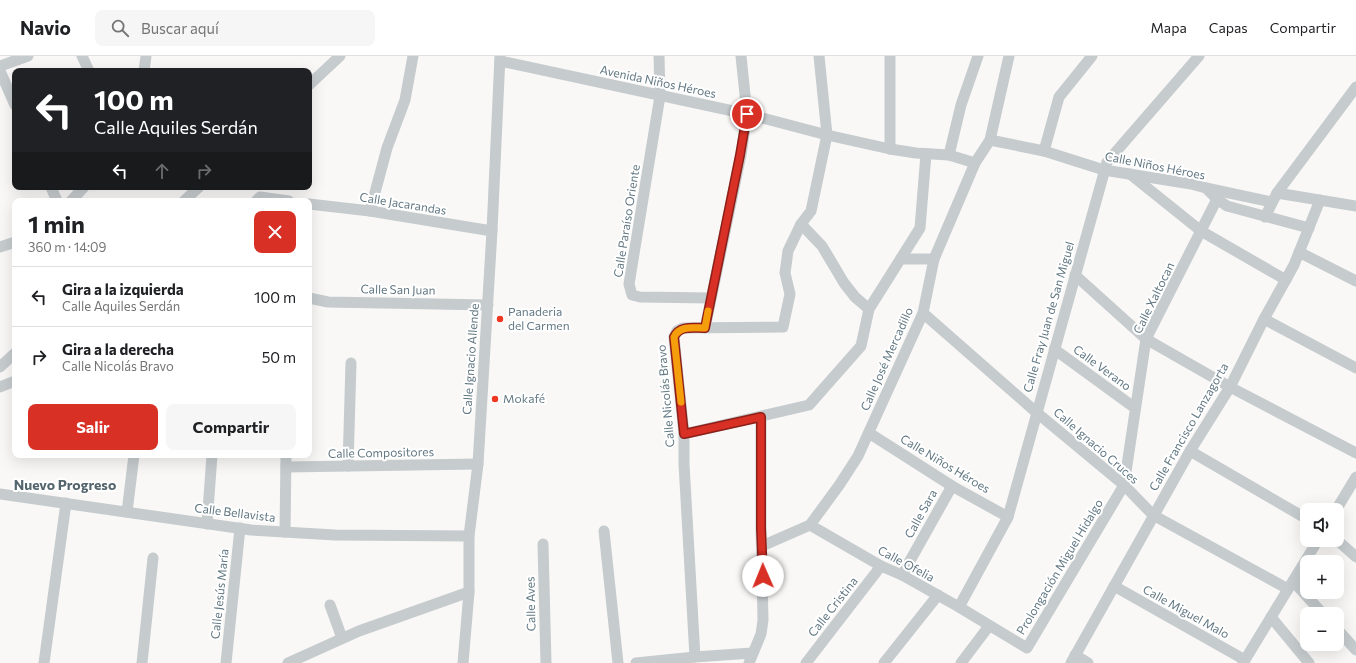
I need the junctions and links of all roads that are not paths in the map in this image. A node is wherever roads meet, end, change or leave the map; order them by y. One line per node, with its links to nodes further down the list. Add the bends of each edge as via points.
1 (28, 56): 15 (street)
2 (82, 56): 16 (street)
3 (146, 56): 17 (street)
4 (340, 56): 19 (street)
5 (413, 56): 43 (street, via 405,100 387,148)
6 (659, 56): 21 (street)
7 (741, 56): 23 (street)
8 (819, 56): 24 (street)
9 (890, 56): 26 (street)
10 (978, 56): 29 (street, via 961,105)
11 (1008, 56): 25 (street, Calle José Mercadillo)
12 (1092, 56): 27 (street, via 1059,98)
13 (1199, 56): 31 (street, Calle Fray Juan de San Miguel, via 1107,162)
14 (500, 58): 21 (street, Avenida Niños Héroes); 47 (street, Calle Ignacio Allende)
15 (0, 66)
16 (88, 68)
17 (144, 68)
18 (0, 71): 22 (street)
19 (312, 82)
20 (1356, 88): 38 (street)
21 (660, 96): 23 (street, Avenida Niños Héroes); 57 (street, Calle Paraíso Oriente, via 629,284 632,295 640,298)
22 (12, 98)
23 (747, 114): 24 (street, Avenida Niños Héroes); 57 (street)
24 (827, 135): 26 (street, Avenida Niños Héroes); 45 (street, via 811,211)
25 (990, 140): 27 (street, Calle Niños Héroes); 30 (street, Calle José Mercadillo)
26 (890, 149): 28 (street, Avenida Niños Héroes)
27 (1044, 151): 31 (street, Calle Niños Héroes)
28 (926, 154): 29 (street, Avenida Niños Héroes); 52 (street, via 920,228)
29 (949, 155): 30 (street, Avenida Niños Héroes)
30 (975, 164): 53 (street, Calle José Mercadillo)
31 (1104, 170): 32 (street, Calle Niños Héroes); 54 (street, Calle Fray Juan de San Miguel)
32 (1130, 174): 33 (street, Calle Niños Héroes); 48 (street)
33 (1206, 188): 38 (street); 39 (street, Calle Niños Héroes)
34 (81, 190): 36 (street)
35 (196, 190): 37 (street)
36 (74, 198)
37 (187, 198)
38 (1275, 198): 40 (street); 44 (street)
39 (1217, 199): 44 (street, Calle Niños Héroes, via 1227,206); 48 (street, Calle Xaltocan)
40 (1320, 200): 42 (street); 46 (street, Calle Francisco Lanzagorta)
41 (312, 204): 43 (street, Calle Jacarandas)
42 (1356, 206)
43 (370, 212): 47 (street, Calle Jacarandas)
44 (1266, 217): 46 (street, Calle Niños Héroes)
45 (801, 224): 60 (street, via 822,246 844,284); 63 (street, via 788,251 785,273 790,294 783,327)
46 (1309, 228): 51 (street, Calle Francisco Lanzagorta)
47 (492, 231): 59 (street, Calle Ignacio Allende)
48 (1201, 231): 55 (street); 64 (street, Calle Xaltocan)
49 (12, 243): 50 (street)
50 (0, 247)
51 (1299, 252): 55 (street, Calle Francisco Lanzagorta); 56 (street)
52 (901, 259): 53 (street); 60 (street)
53 (934, 259): 61 (street, Calle José Mercadillo)
54 (1075, 275): 64 (street); 65 (street, Calle Fray Juan de San Miguel)
55 (1286, 280): 62 (street, Calle Francisco Lanzagorta)
56 (1356, 281)
57 (711, 298): 63 (street)
58 (312, 299): 59 (street, Calle San Juan, via 328,302)
59 (488, 305): 83 (street, Calle Ignacio Allende)
60 (869, 309): 75 (street, via 861,346 809,406)
61 (923, 313): 74 (street, Calle Ignacio Cruces); 76 (street, Calle José Mercadillo)
62 (1264, 319): 69 (street); 71 (street, Calle Francisco Lanzagorta)
63 (705, 328): 77 (street, Calle Nicolás Bravo, via 683,328 674,337)
64 (1146, 339): 71 (street); 73 (street, Calle Xaltocan)
65 (1054, 348): 73 (street, Calle Verano); 74 (street, Calle Fray Juan de San Miguel)
66 (12, 356): 68 (street)
67 (352, 363): 84 (street)
68 (0, 367)
69 (1356, 368)
70 (12, 382): 72 (street)
71 (1230, 386): 78 (street, Calle Francisco Lanzagorta); 79 (street)
72 (0, 387)
73 (1135, 408): 87 (street, Calle Xaltocan)
74 (1036, 412): 87 (street, Calle Ignacio Cruces); 95 (street, Calle Fray Juan de San Miguel)
75 (761, 417): 77 (street); 103 (street)
76 (869, 433): 88 (street, Calle Niños Héroes); 97 (street, Calle José Mercadillo, via 858,456)
77 (684, 434): 122 (street, Calle Nicolás Bravo)
78 (1190, 451): 93 (street, Calle Francisco Lanzagorta); 94 (street)
79 (1356, 453)
80 (134, 458): 92 (street)
81 (212, 458): 96 (street)
82 (286, 458): 85 (street)
83 (478, 464): 84 (street, Calle Compositores); 101 (street, Calle Ignacio Allende)
84 (348, 466): 85 (street, Calle Compositores)
85 (286, 467): 100 (street)
86 (1356, 477): 91 (street)
87 (1124, 485): 93 (street, Calle Ignacio Cruces); 118 (street, Prolongación Miguel Hidalgo, via 1027,648)
88 (952, 486): 95 (street, Calle Niños Héroes); 109 (street, Calle Sara)
89 (0, 494): 90 (street, Calle Bellavista)
90 (66, 503): 92 (street, Calle Bellavista); 126 (street)
91 (1340, 503)
92 (127, 512): 96 (street, Calle Bellavista)
93 (1153, 515): 110 (street, Calle Ignacio Cruces); 111 (street, Calle Francisco Lanzagorta)
94 (1300, 515)
95 (1008, 517): 115 (street, Calle Fray Juan de San Miguel)
96 (207, 524): 98 (street, Calle Bellavista)
97 (810, 525): 103 (street); 108 (street, Calle Ofelia)
98 (240, 528): 100 (street, Calle Bellavista); 128 (street, Calle Jesús María)
99 (604, 531): 132 (street)
100 (285, 532): 101 (street, Calle Bellavista)
101 (469, 536): 112 (street, Calle Ignacio Allende)
102 (543, 544): 131 (street, Calle Aves)
103 (762, 546): 123 (street, via 763,620 761,634)
104 (1344, 546): 106 (street)
105 (1314, 547): 110 (street)
106 (1356, 557)
107 (153, 558): 127 (street)
108 (881, 566): 109 (street, Calle Ofelia); 134 (street, Calle Cristina)
109 (902, 575): 113 (street, Calle Ofelia)
110 (1290, 585): 116 (street, Calle Ignacio Cruces); 117 (street)
111 (1114, 586): 124 (street, Calle Francisco Lanzagorta); 125 (street, Calle Miguel Malo)
112 (469, 592): 120 (street); 130 (street, Calle Ignacio Allende)
113 (938, 595): 115 (street, Calle Ofelia); 135 (street)
114 (330, 605): 120 (street)
115 (959, 606): 118 (street, Calle Ofelia)
116 (1315, 607)
117 (1271, 617): 125 (street); 138 (street)
118 (990, 626): 136 (street)
119 (1344, 637): 121 (street)
120 (342, 638): 129 (street)
121 (1356, 650)
122 (695, 657): 123 (street); 133 (street)
123 (750, 658)
124 (1073, 659): 137 (street)
125 (1244, 662)
126 (44, 663)
127 (142, 663)
128 (226, 663)
129 (288, 663)
130 (463, 663)
131 (546, 663)
132 (618, 663)
133 (642, 663)
134 (806, 663)
135 (884, 663)
136 (961, 663)
137 (1088, 663)
138 (1309, 663)

